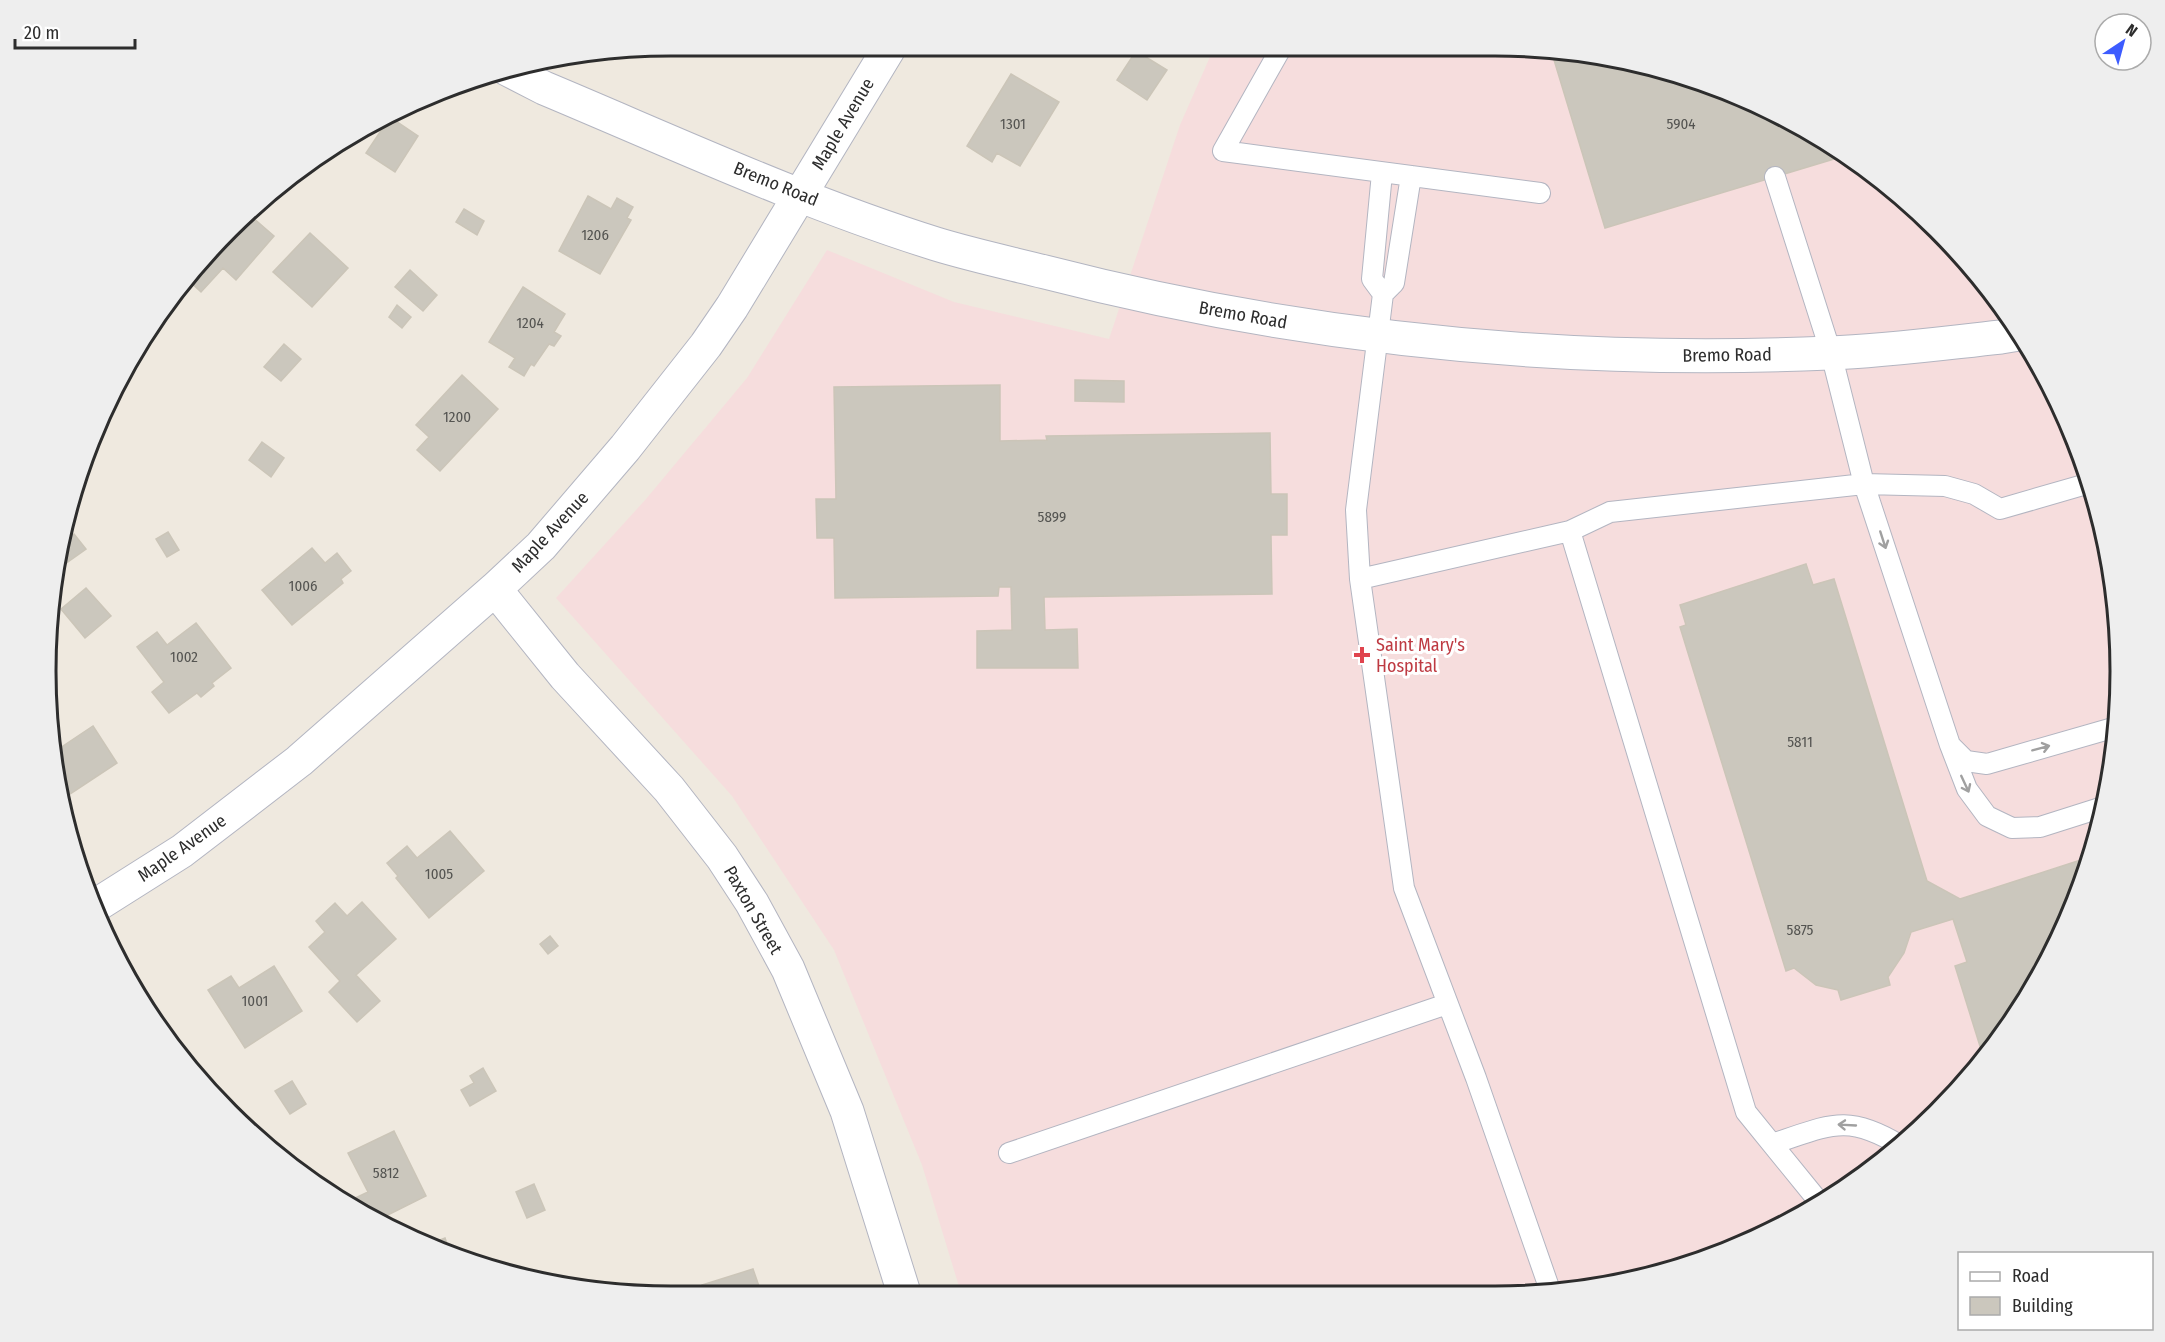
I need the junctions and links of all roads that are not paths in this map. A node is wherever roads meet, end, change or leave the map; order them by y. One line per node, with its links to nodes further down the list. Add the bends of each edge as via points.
1 (884, 56): 8 (street, Maple Avenue)
2 (1277, 56): 4 (lane, via 1223,151)
3 (518, 75): 8 (street, Bremo Road)
4 (1382, 173): 5 (lane); 9 (lane, via 1372,279)
5 (1411, 176): 7 (lane); 9 (lane, via 1394,283)
6 (1775, 177): 12 (lane)
7 (1540, 194)
8 (800, 195): 10 (street, Bremo Road, via 937,244 1089,283 1314,328); 17 (street, Maple Avenue, via 706,345 625,448 548,537)
9 (1383, 294): 10 (lane)
10 (1378, 335): 12 (street, Bremo Road, via 1498,349 1622,355); 16 (lane, via 1356,510)
11 (2010, 335): 12 (street, Bremo Road)
12 (1831, 353): 13 (lane)
13 (1864, 484): 14 (lane, via 1944,486 1974,494 2000,509); 15 (lane, via 1610,512); 19 (lane, one-way to 19)
14 (2081, 486)
15 (1570, 531): 16 (lane); 24 (lane, via 1746,1112)
16 (1360, 579): 22 (lane, via 1404,888)
17 (495, 589): 21 (street, Maple Avenue, via 299,761 182,851); 28 (street, Paxton Street, via 565,676 669,789 722,856 752,903 788,969 847,1111)
18 (2106, 730): 19 (lane, one-way to 18, via 1966,761 1987,764)
19 (1950, 745): 20 (lane, one-way to 20, via 1967,789 1987,816 2013,828 2040,826)
20 (2094, 810)
21 (100, 903)
22 (1447, 1004): 25 (lane); 27 (lane)
23 (1892, 1141): 24 (lane, one-way to 24, via 1857,1125 1833,1124)
24 (1772, 1144): 26 (lane)
25 (1009, 1154)
26 (1815, 1196)
27 (1548, 1284)
28 (902, 1286)

